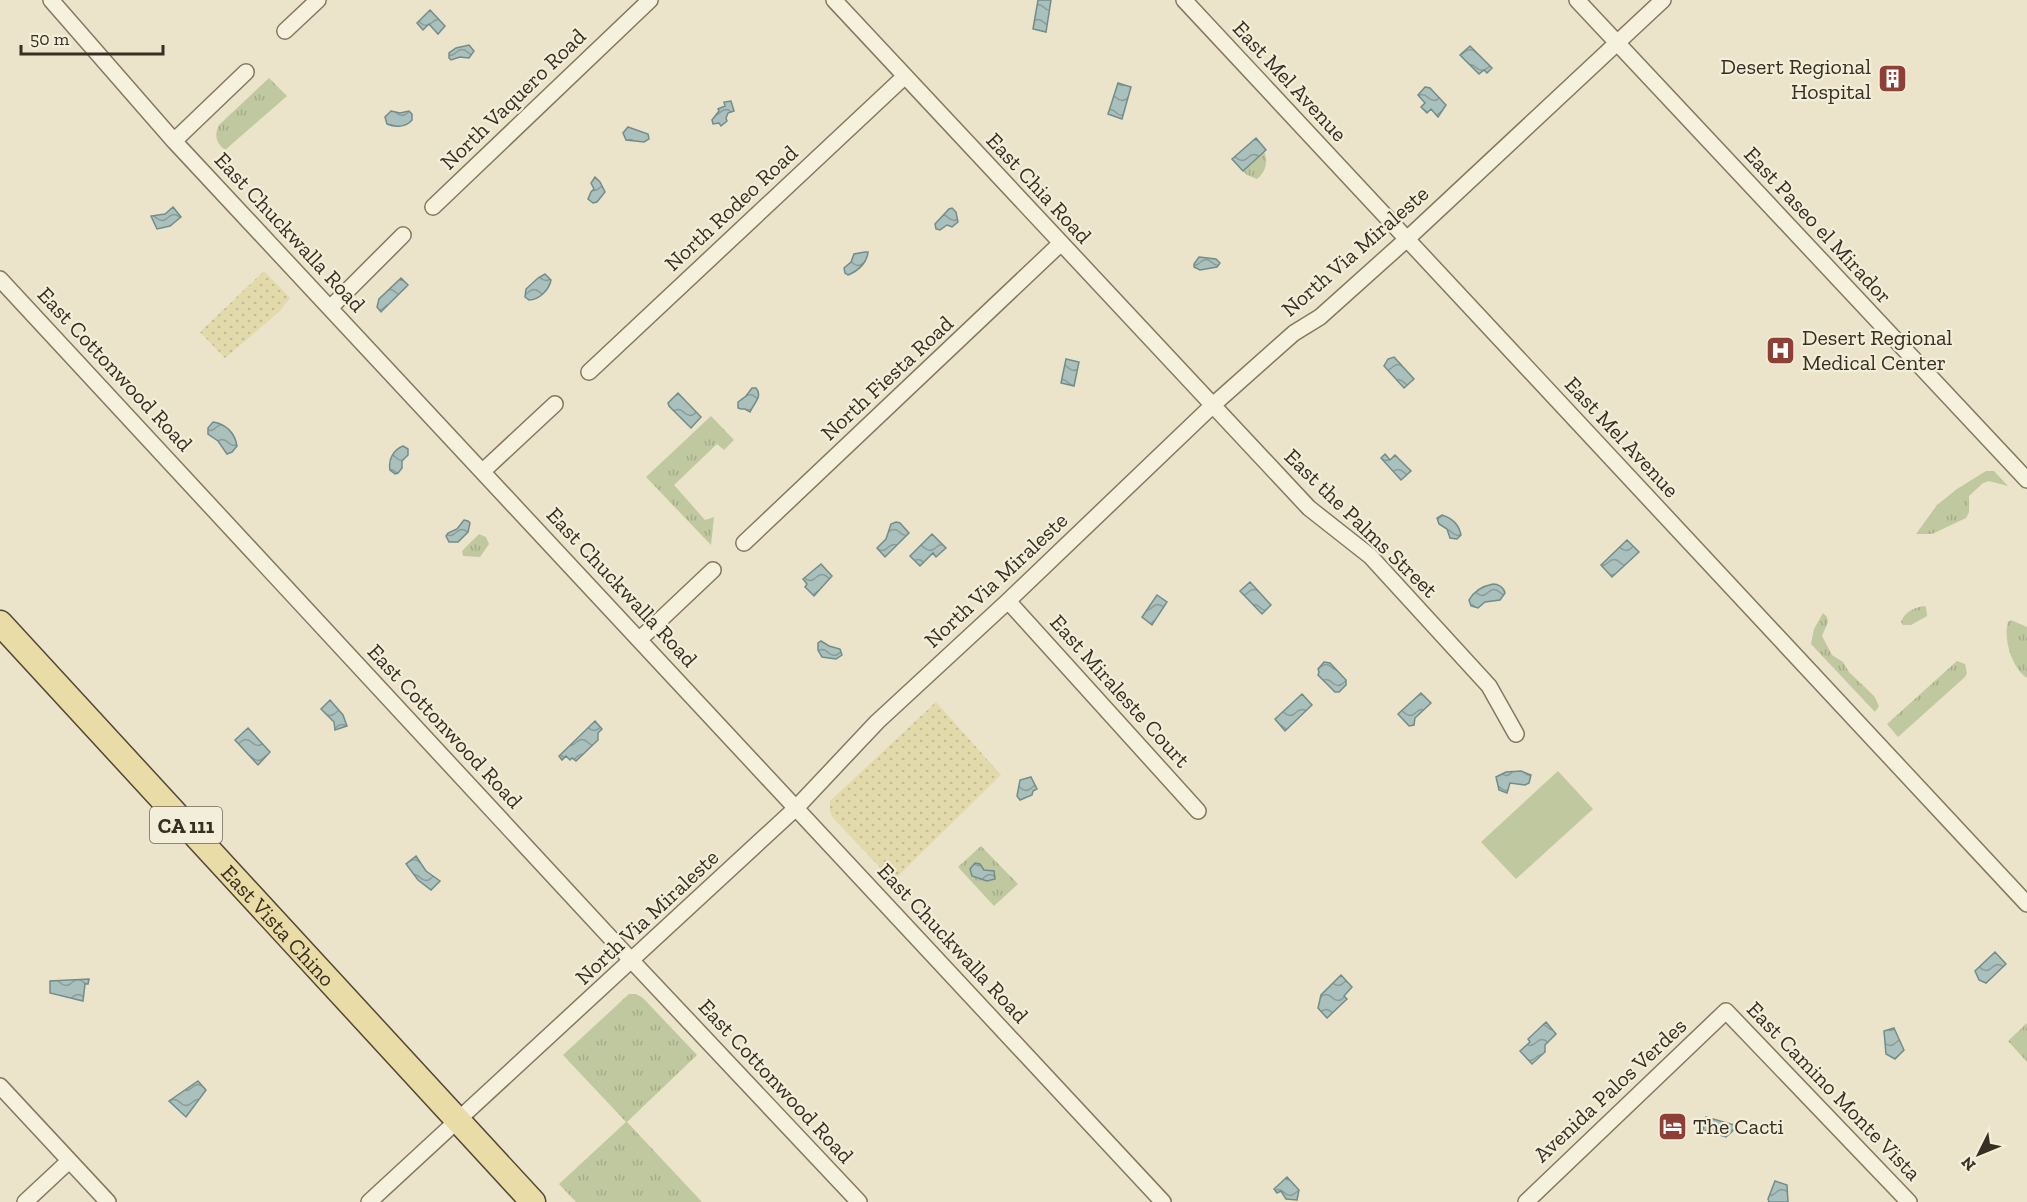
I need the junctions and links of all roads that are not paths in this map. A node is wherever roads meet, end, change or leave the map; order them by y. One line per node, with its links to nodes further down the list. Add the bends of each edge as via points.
1 (51, 0): 12 (street, East Chuckwalla Road)
2 (318, 0): 8 (street)
3 (650, 0): 13 (street, North Vaquero Road)
4 (834, 0): 11 (street, East Chia Road)
5 (1184, 0): 15 (street, East Mel Avenue)
6 (1577, 0): 9 (street, East Paseo el Mirador)
7 (1663, 0): 9 (street, North Via Miraleste)
8 (285, 32)
9 (1617, 42): 15 (street, North Via Miraleste); 23 (street, East Paseo el Mirador)
10 (246, 72): 12 (street)
11 (904, 77): 16 (street, East Chia Road); 19 (street, North Rodeo Road)
12 (174, 141): 18 (street, East Chuckwalla Road)
13 (433, 207)
14 (403, 235): 18 (street)
15 (1407, 239): 21 (street, North Via Miraleste); 32 (street, East Mel Avenue)
16 (1060, 244): 21 (street, East Chia Road); 24 (street, North Fiesta Road)
17 (0, 279): 33 (street, East Cottonwood Road)
18 (330, 308): 22 (street, East Chuckwalla Road)
19 (589, 372)
20 (555, 404): 22 (street)
21 (1213, 405): 26 (street, North Via Miraleste); 29 (street, East the Palms Street, via 1308,507 1370,556 1442,634 1489,686)
22 (483, 471): 28 (street, East Chuckwalla Road)
23 (2027, 480)
24 (744, 543)
25 (713, 570): 28 (street)
26 (1008, 601): 30 (street, North Via Miraleste, via 877,722); 31 (street, East Miraleste Court)
27 (0, 623): 36 (main road, East Vista Chino / CA 111)
28 (640, 639): 30 (street, East Chuckwalla Road)
29 (1515, 734)
30 (796, 808): 33 (street, North Via Miraleste); 43 (street, East Chuckwalla Road)
31 (1198, 811)
32 (2027, 904)
33 (632, 961): 36 (street, North Via Miraleste); 42 (street, East Cottonwood Road)
34 (1726, 1011): 44 (street, Avenida Palos Verdes); 45 (street, East Camino Monte Vista)
35 (0, 1086): 37 (street)
36 (457, 1120): 40 (street, North Via Miraleste); 41 (main road, East Vista Chino / CA 111)
37 (69, 1161): 38 (street); 39 (street)
38 (25, 1202)
39 (108, 1202)
40 (369, 1202)
41 (533, 1202)
42 (859, 1202)
43 (1163, 1202)
44 (1526, 1202)
45 (1909, 1202)

